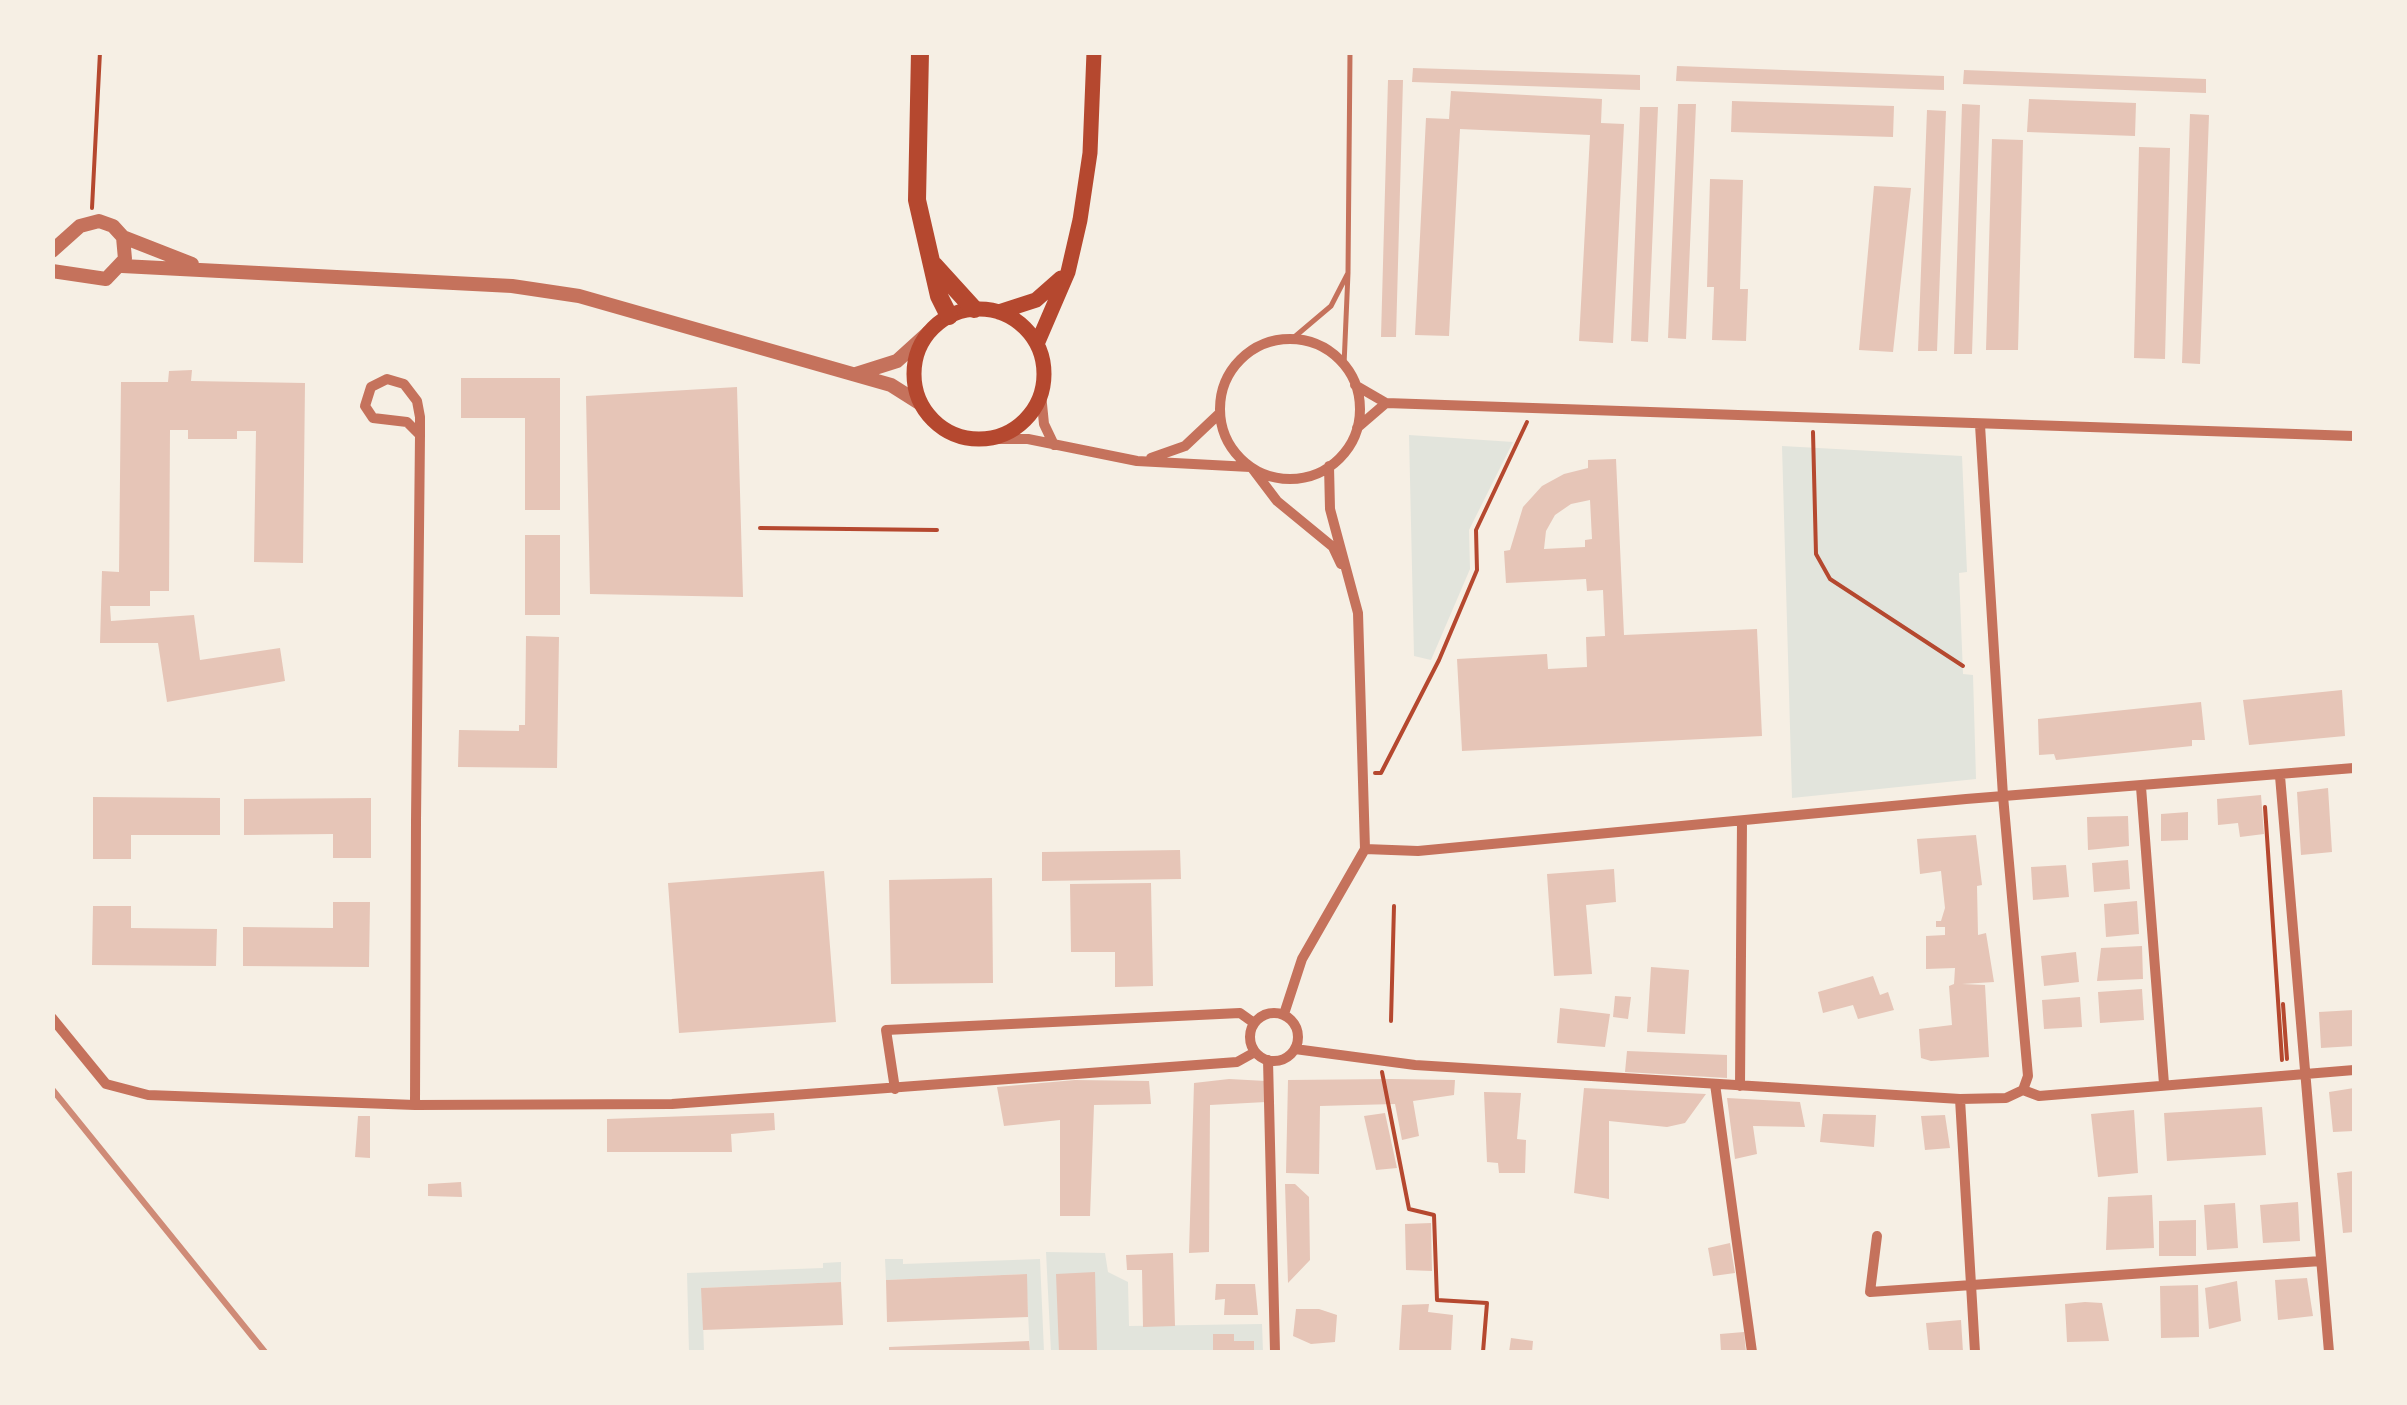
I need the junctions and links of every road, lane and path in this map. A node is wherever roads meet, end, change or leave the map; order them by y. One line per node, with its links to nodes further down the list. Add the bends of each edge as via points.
1 (100, 52): 5 (path)
2 (920, 52): 9 (highway, via 917,200)
3 (1094, 52): 13 (main road, via 1090,153)
4 (1350, 52): 14 (lane)
5 (92, 206)
6 (70, 237): 7 (street, via 99,220); 8 (street); 15 (street, via 68,258)
7 (123, 237): 10 (street); 11 (street)
8 (52, 251)
9 (930, 258): 16 (highway); 18 (highway)
10 (122, 266): 11 (street); 15 (street, via 106,278)
11 (202, 267): 23 (street, via 579,296)
12 (52, 270): 15 (street)
13 (1068, 272): 17 (main road, via 1036,300); 21 (main road)
14 (1348, 273): 20 (lane, via 1331,306); 22 (lane)
15 (80, 275)
16 (974, 309): 17 (main road); 18 (main road)
17 (999, 312): 21 (main road, via 1022,324)
18 (949, 316): 19 (main road)
19 (929, 332): 23 (street, via 897,361); 27 (main road, via 914,367)
20 (1292, 339): 22 (street, via 1320,346); 29 (street, via 1264,344 1240,360 1224,385)
21 (1037, 344): 25 (main road)
22 (1344, 365): 24 (street)
23 (855, 374): 27 (street)
24 (1355, 385): 26 (street); 32 (street)
25 (1042, 394): 35 (main road, via 1020,426); 36 (street)
26 (1386, 403): 28 (street); 32 (street)
27 (921, 404): 35 (main road, via 948,432)
28 (1530, 409): 30 (street); 45 (path, via 1526,431 1476,530 1477,570 1440,660 1382,773)
29 (1220, 413): 37 (street, via 1185,446); 39 (street, via 1229,444)
30 (1815, 420): 31 (street); 43 (path, via 1810,448 1816,554 1830,579)
31 (1980, 425): 34 (street); 48 (street)
32 (1356, 429): 38 (street)
33 (420, 435): 33 (street, via 412,391 387,379 370,387 365,406 373,418 407,422); 70 (street)
34 (2354, 436)
35 (984, 439): 36 (street)
36 (1054, 445): 37 (street)
37 (1137, 460): 39 (street)
38 (1329, 466): 39 (street, via 1290,479); 42 (street, via 1330,509)
39 (1251, 467): 42 (street, via 1278,501 1333,547)
40 (760, 528): 41 (path)
41 (937, 530)
42 (1348, 577): 45 (street, via 1358,613)
43 (1963, 666)
44 (2354, 768): 46 (street)
45 (1365, 774): 51 (street)
46 (2280, 776): 47 (street); 62 (street)
47 (2141, 787): 48 (street); 65 (street)
48 (2003, 796): 50 (street); 68 (street, via 2028,1076)
49 (2264, 807): 63 (path)
50 (1742, 822): 51 (street, via 1418,851); 66 (street)
51 (1365, 849): 53 (street, via 1302,958)
52 (1394, 906): 55 (path)
53 (1284, 1014): 56 (street, via 1268,1013); 57 (street, via 1298,1033)
54 (52, 1018): 70 (street, via 106,1084 148,1095)
55 (1391, 1021)
56 (1254, 1023): 58 (street); 67 (street, via 1240,1013 886,1030)
57 (1295, 1049): 59 (street, via 1284,1059); 60 (street)
58 (1255, 1052): 59 (street); 67 (street, via 1237,1062)
59 (1268, 1060): 74 (street)
60 (1379, 1062): 64 (street); 75 (path, via 1409,1209 1434,1215 1437,1300 1488,1302)
61 (2354, 1070): 62 (street)
62 (2302, 1073): 63 (street); 72 (street)
63 (2283, 1074): 65 (street)
64 (1715, 1084): 66 (street); 76 (street)
65 (2164, 1084): 68 (street, via 2039,1096)
66 (1740, 1086): 69 (street)
67 (895, 1089): 70 (street, via 672,1104)
68 (2023, 1090): 69 (street, via 2006,1098)
69 (1960, 1099): 73 (street)
70 (414, 1105)
71 (1877, 1236): 73 (street, via 1870,1292)
72 (2321, 1261): 73 (street); 78 (street)
73 (1970, 1288): 77 (street)
74 (1276, 1352)
75 (1483, 1352)
76 (1752, 1352)
77 (1975, 1352)
78 (2329, 1352)

